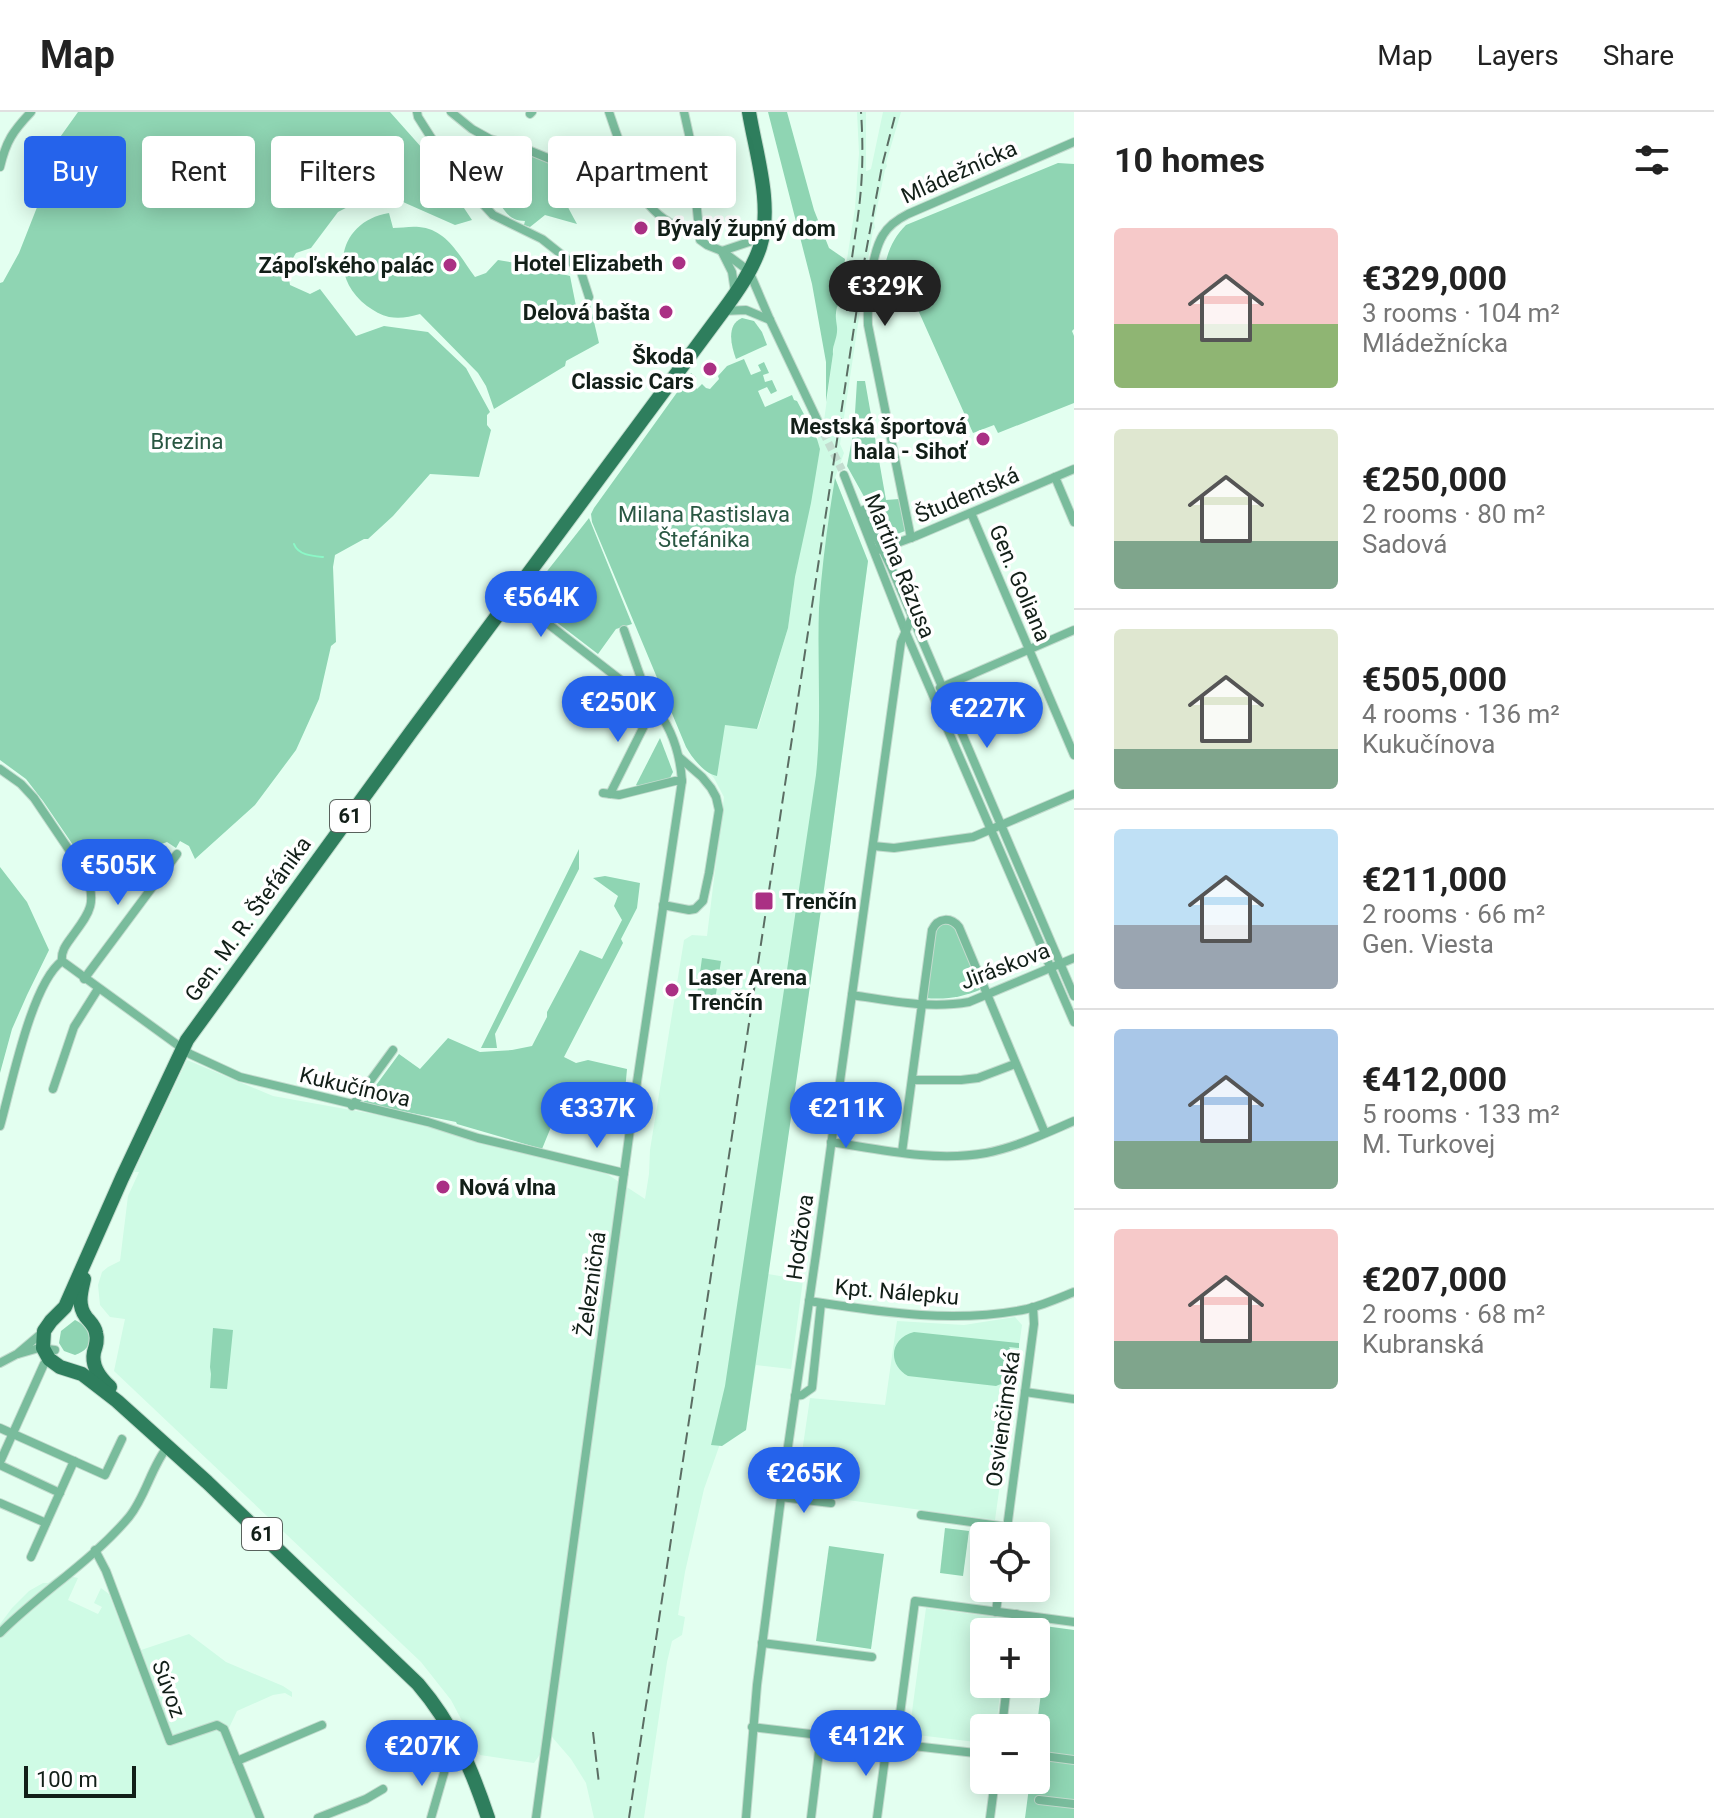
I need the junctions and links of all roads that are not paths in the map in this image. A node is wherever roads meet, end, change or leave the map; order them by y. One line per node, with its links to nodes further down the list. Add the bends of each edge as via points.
1 (31, 112): 10 (street, via 6,144)
2 (417, 112): 17 (street, via 493,215 542,239 576,266)
3 (451, 112): 9 (street, via 490,139)
4 (606, 112): 7 (street)
5 (684, 112): 14 (street, via 698,231 700,240)
6 (749, 112): 13 (main road, 61)
7 (618, 136)
8 (1074, 142): 26 (street, Mládežnícka, via 908,214 880,239 868,325)
9 (548, 158)
10 (0, 167)
11 (653, 208): 12 (street, via 674,227)
12 (695, 231)
13 (763, 231): 14 (street, via 749,242); 15 (main road, 61)
14 (714, 248): 15 (street); 16 (street, via 732,272)
15 (749, 271): 16 (main road, 61); 19 (street)
16 (736, 293): 18 (main road, 61)
17 (589, 297)
18 (723, 311): 19 (street, via 746,310); 28 (main road, 61)
19 (770, 320): 20 (street)
20 (823, 432)
21 (1074, 469): 23 (street, Študentská)
22 (843, 473): 27 (street, Martina Rázusa)
23 (1055, 477): 24 (street, Študentská); 25 (street)
24 (971, 513): 26 (street, Študentská); 33 (street, Gen. Goliana)
25 (1074, 522)
26 (911, 538): 27 (street, Študentská)
27 (878, 550): 29 (street, Martina Rázusa); 32 (street, Martina Rázusa)
28 (512, 596): 36 (street); 57 (main road, Gen. M. R. Štefánika / 61)
29 (912, 617): 32 (street, Hodžova); 34 (street, Martina Rázusa)
30 (624, 630): 36 (street)
31 (1074, 630): 33 (street)
32 (906, 633): 35 (street, Martina Rázusa); 43 (street, Hodžova)
33 (1029, 649): 34 (street); 37 (street, Gen. Goliana)
34 (942, 687): 35 (street); 42 (street, Martina Rázusa)
35 (932, 691): 42 (street, Martina Rázusa)
36 (651, 703): 38 (street, via 664,719); 40 (street, via 607,793)
37 (1074, 755)
38 (679, 756): 40 (street, Železničná); 45 (street, via 711,788 719,810 703,901 689,910)
39 (0, 769): 47 (street, via 34,798 91,888 92,902 65,946)
40 (682, 781): 45 (street, Železničná)
41 (1074, 794): 42 (street)
42 (996, 826): 43 (street, via 973,837); 48 (street, Martina Rázusa); 49 (street, Martina Rázusa)
43 (873, 846): 53 (street, Hodžova)
44 (177, 854): 50 (street)
45 (663, 905): 68 (street, Železničná)
46 (1074, 958): 48 (street, Jiráskova)
47 (62, 961): 50 (street, Kukučínova); 64 (street, via 34,1008)
48 (1060, 964): 49 (street, Jiráskova); 54 (street, Martina Rázusa)
49 (1051, 968): 52 (street, Jiráskova); 56 (street, Martina Rázusa)
50 (84, 979): 51 (street, Kukučínova)
51 (98, 989): 57 (street, Kukučínova); 61 (street, via 74,1027)
52 (987, 994): 55 (street, Jiráskova, via 969,1002); 55 (street, via 959,927 945,920 932,930); 59 (street)
53 (852, 995): 55 (street, Jiráskova); 66 (street, Hodžova)
54 (1074, 996)
55 (922, 1005): 60 (street)
56 (1074, 1022)
57 (182, 1049): 62 (street, Kukučínova, via 240,1077); 69 (main road, 61)
58 (393, 1050): 62 (street)
59 (1015, 1064): 60 (street, via 970,1079); 65 (street)
60 (912, 1080): 67 (street)
61 (53, 1089)
62 (352, 1106): 68 (street, Kukučínova)
63 (1074, 1121): 65 (street)
64 (0, 1126)
65 (1045, 1133): 67 (street, via 972,1155)
66 (831, 1142): 67 (street); 71 (street, Hodžova)
67 (902, 1152)
68 (624, 1173): 127 (street, Železničná)
69 (81, 1280): 74 (main road, 61); 76 (main road)
70 (1074, 1292): 73 (street, Kpt. Nálepku)
71 (809, 1301): 72 (street, Kpt. Nálepku); 84 (street, Hodžova)
72 (821, 1303): 73 (street, Kpt. Nálepku, via 963,1317); 84 (street, via 812,1388)
73 (1033, 1307): 83 (street, Osvienčimská)
74 (70, 1315): 75 (main road, 61, via 51,1321); 77 (main road, 61, via 94,1326); 79 (main road, 61, via 55,1327)
75 (44, 1331): 78 (street); 79 (main road)
76 (104, 1335): 77 (main road); 82 (main road, via 99,1356)
77 (95, 1350): 80 (main road); 82 (main road, 61, via 93,1358)
78 (17, 1354): 79 (street); 81 (street)
79 (44, 1354): 80 (main road, 61); 82 (main road, 61); 87 (street)
80 (71, 1361): 82 (main road, 61)
81 (0, 1363)
82 (106, 1388): 89 (main road, 61)
83 (1025, 1392): 85 (street); 97 (street, Osvienčimská)
84 (795, 1396): 93 (street, Hodžova)
85 (1074, 1399)
86 (0, 1428): 87 (street)
87 (13, 1434): 90 (street); 91 (street)
88 (122, 1439): 90 (street, via 105,1475)
89 (168, 1446): 100 (street, via 132,1513); 112 (main road, 61, via 396,1662)
90 (74, 1461): 92 (street)
91 (0, 1464): 92 (street)
92 (60, 1493): 98 (street)
93 (781, 1497): 95 (street); 108 (street, Hodžova)
94 (0, 1503): 98 (street)
95 (831, 1503)
96 (921, 1515): 99 (street)
97 (1007, 1522)
98 (46, 1523): 101 (street)
99 (970, 1525)
100 (95, 1550): 107 (street); 118 (street, Súvoz, via 170,1741 217,1725 224,1729)
101 (31, 1557)
102 (997, 1602): 103 (street)
103 (996, 1612): 104 (street); 114 (street, via 915,1601)
104 (1016, 1614): 105 (street); 106 (street)
105 (1016, 1618)
106 (1074, 1621)
107 (0, 1633)
108 (762, 1643): 109 (street); 111 (street, Hodžova)
109 (872, 1657)
110 (322, 1725): 118 (street)
111 (752, 1727): 113 (street); 128 (street, Hodžova)
112 (452, 1729): 125 (street); 126 (main road, 61)
113 (821, 1735): 114 (street); 129 (street)
114 (892, 1744): 115 (street); 130 (street)
115 (970, 1752)
116 (1050, 1757): 117 (street)
117 (1074, 1760)
118 (237, 1761): 123 (street, Súvoz)
119 (383, 1789): 124 (street)
120 (993, 1794): 131 (street)
121 (1039, 1800): 122 (street)
122 (1074, 1804)
123 (260, 1818)
124 (318, 1818)
125 (431, 1818)
126 (488, 1818)
127 (536, 1818)
128 (746, 1818)
129 (811, 1818)
130 (877, 1818)
131 (990, 1818)

